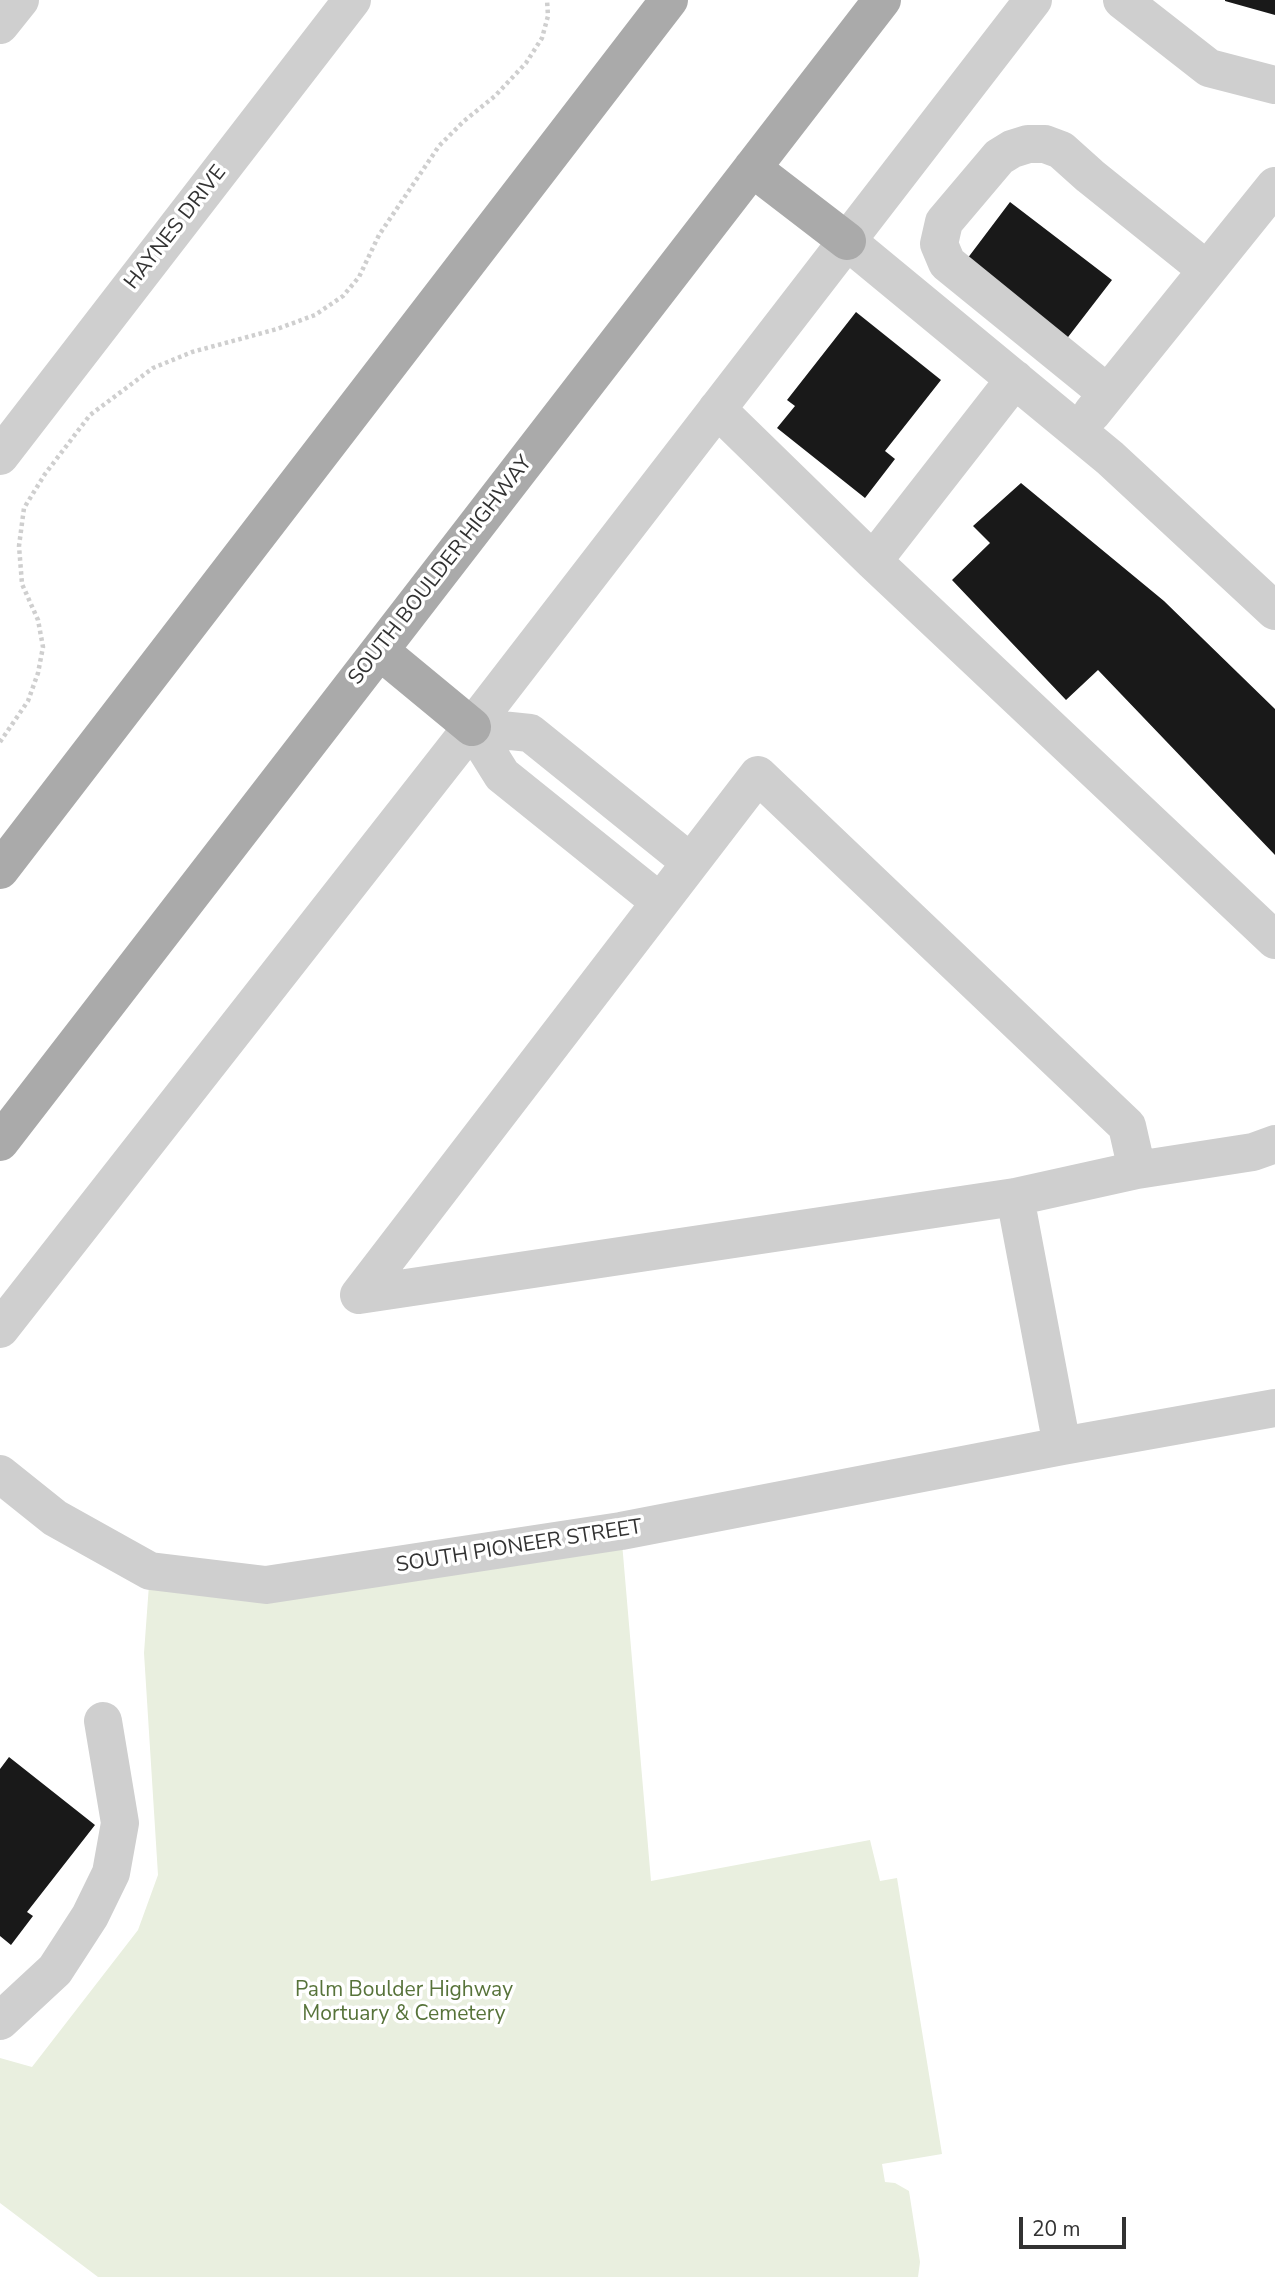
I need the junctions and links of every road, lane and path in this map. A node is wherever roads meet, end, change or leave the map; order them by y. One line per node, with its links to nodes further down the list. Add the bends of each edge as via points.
1 (20, 0): 8 (street)
2 (352, 0): 18 (street, HAYNES DRIVE)
3 (547, 0): 23 (path, via 542,38 526,63 439,146 343,296 315,315 192,352 153,369 90,415 45,474 24,508 19,546 22,584 38,620 43,647 28,701)
4 (669, 0): 25 (main road)
5 (882, 0): 10 (main road, SOUTH BOULDER HIGHWAY)
6 (1033, 0): 12 (street)
7 (1122, 0): 9 (street, via 1209,68)
8 (0, 26)
9 (1275, 85)
10 (752, 168): 12 (main road); 21 (main road, SOUTH BOULDER HIGHWAY)
11 (1275, 186): 13 (street)
12 (847, 241): 14 (street); 16 (street)
13 (1207, 270): 15 (street); 15 (street, via 1060,150 1045,144 1028,144 999,156 944,222 939,244 947,263)
14 (1015, 379): 17 (street); 19 (street)
15 (1107, 393): 17 (street)
16 (717, 410): 19 (street); 22 (street)
17 (1077, 431): 20 (street)
18 (0, 456)
19 (873, 561): 27 (street)
20 (1275, 611)
21 (380, 651): 22 (main road); 28 (main road, SOUTH BOULDER HIGHWAY)
22 (472, 727): 24 (street, via 530,733); 26 (street, via 502,775); 32 (street)
23 (0, 742)
24 (690, 862): 26 (street); 30 (street, via 758,775 1126,1126)
25 (0, 870)
26 (660, 902): 31 (street, via 359,1295)
27 (1275, 940)
28 (0, 1142)
29 (1275, 1144): 30 (street, via 1254,1152)
30 (1137, 1170): 31 (street)
31 (1015, 1197): 34 (street)
32 (0, 1329)
33 (1275, 1408): 34 (street, SOUTH PIONEER STREET)
34 (1062, 1446): 35 (street, SOUTH PIONEER STREET, via 621,1531 266,1585 150,1571 55,1518)
35 (0, 1474)
36 (103, 1721): 37 (street, via 120,1823 111,1873 55,1970)
37 (0, 2021)

